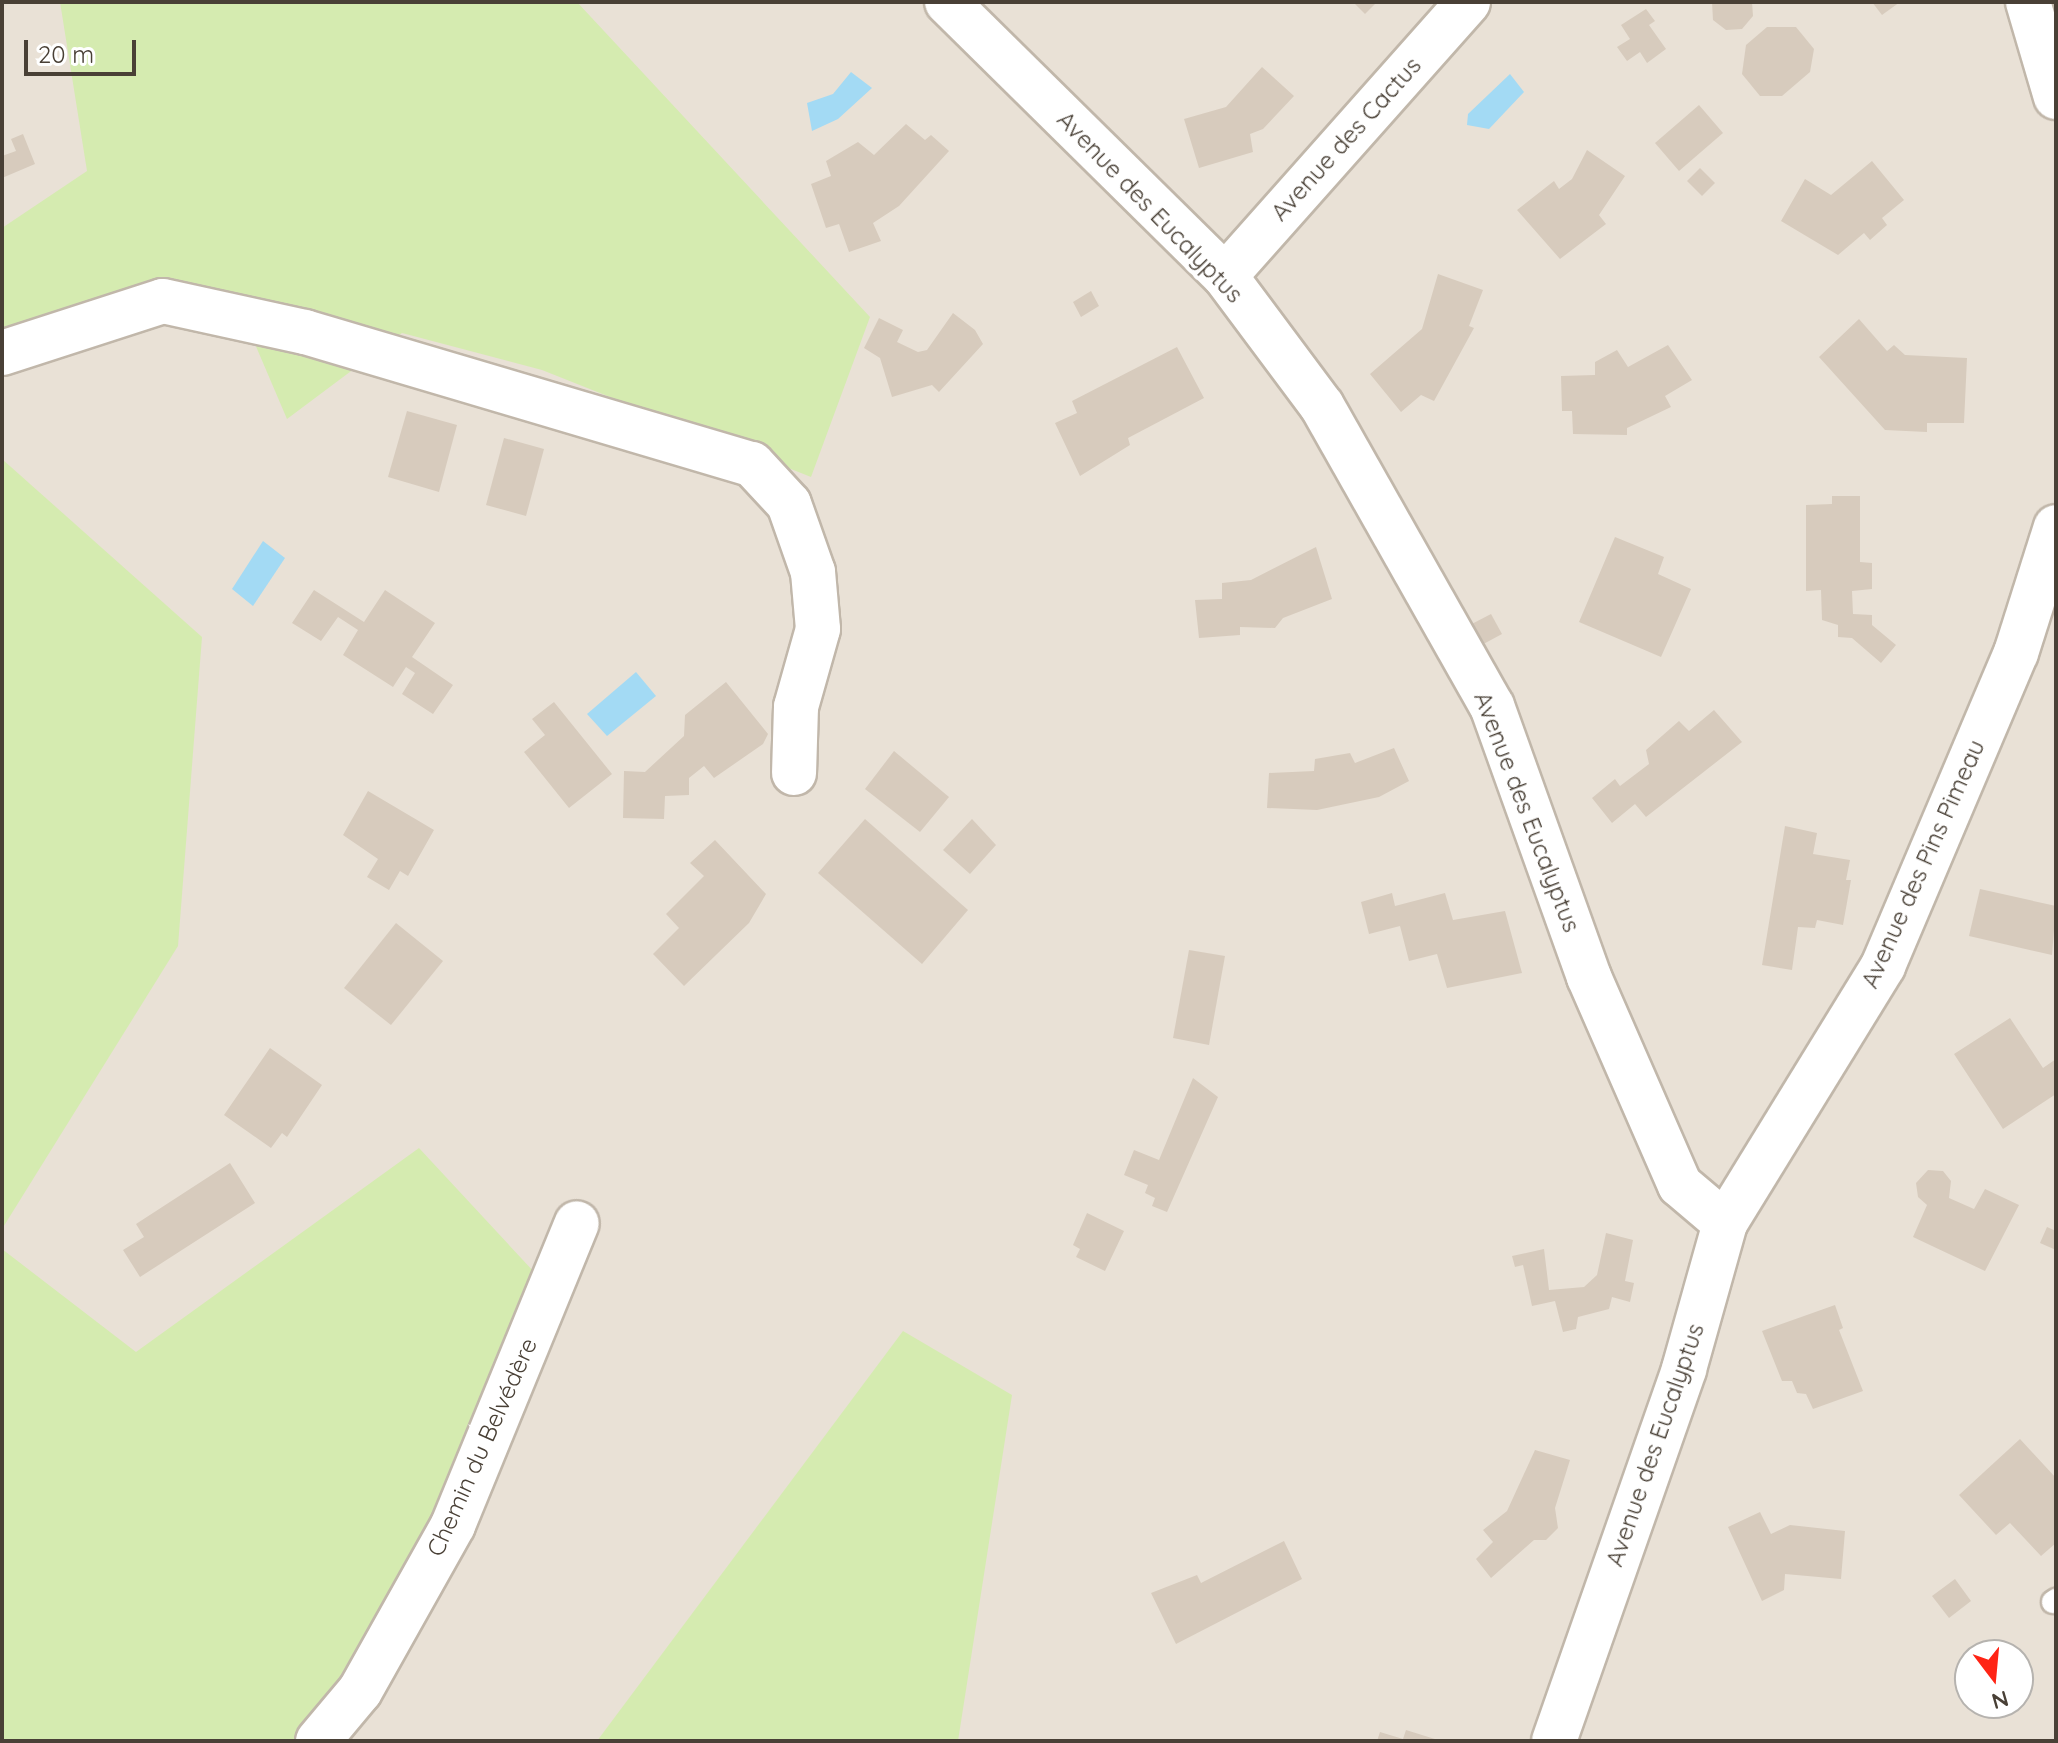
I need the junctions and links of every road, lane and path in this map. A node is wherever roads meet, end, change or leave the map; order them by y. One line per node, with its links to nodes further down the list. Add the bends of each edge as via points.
1 (947, 2): 5 (street, Avenue des Eucalyptus)
2 (1468, 2): 5 (street, Avenue des Cactus)
3 (2028, 2): 4 (street)
4 (2056, 97)
5 (1225, 276): 10 (street, Avenue des Eucalyptus, via 1322,406 1492,706 1589,977 1680,1185)
6 (2, 353): 8 (street, via 163,301 305,332 752,464 789,504 813,572 818,629 796,707)
7 (2056, 527): 10 (street, Avenue des Pins Pimeau, via 2016,653 1883,966)
8 (794, 773)
9 (577, 1223): 11 (street, Chemin du Belvédère, via 453,1525 360,1691)
10 (1725, 1223): 12 (street, Avenue des Eucalyptus, via 1684,1369)
11 (318, 1741)
12 (1554, 1741)

